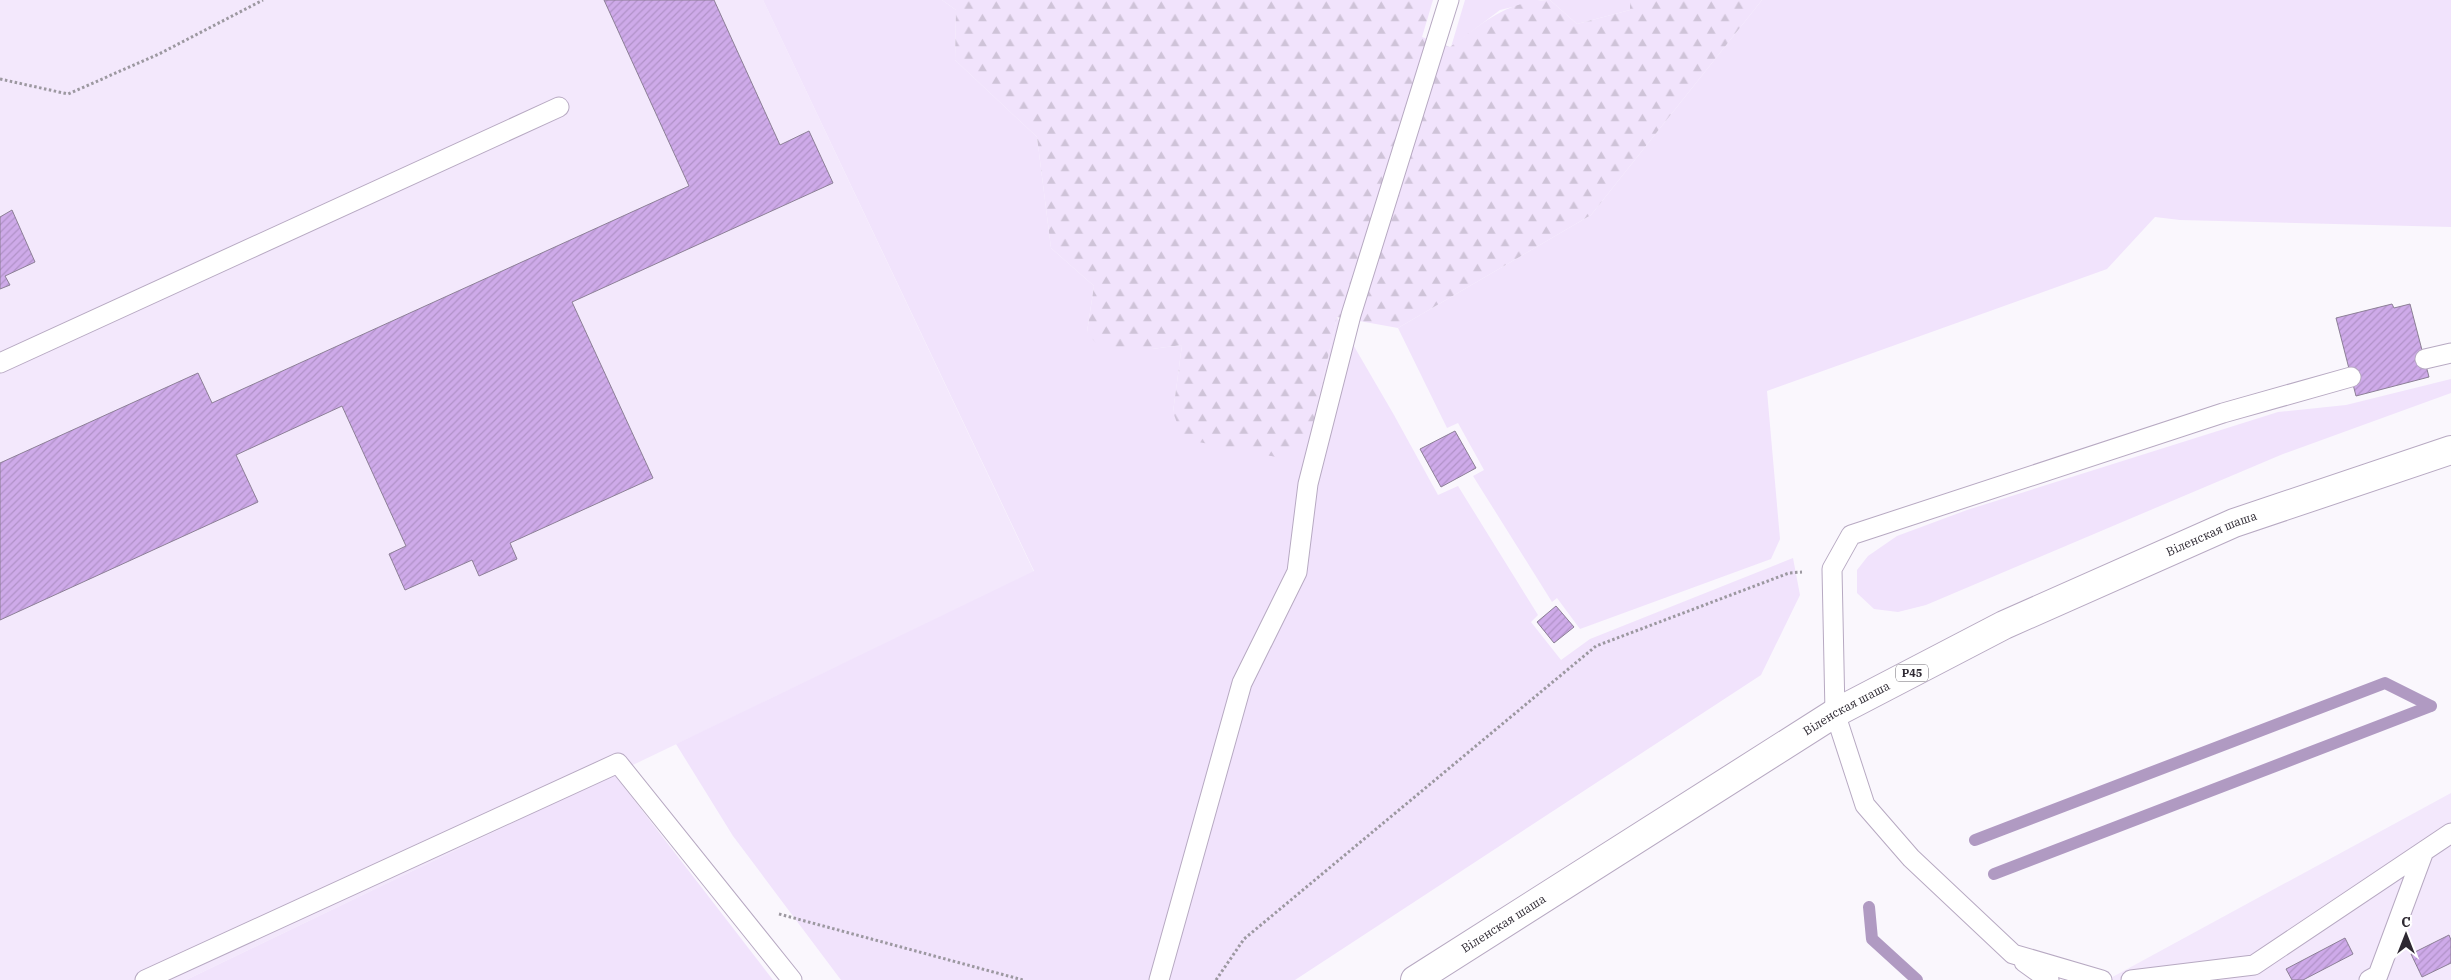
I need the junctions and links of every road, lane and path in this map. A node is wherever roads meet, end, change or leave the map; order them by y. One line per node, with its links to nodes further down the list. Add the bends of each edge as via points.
1 (263, 0): 3 (path, via 159,54 68,94)
2 (1449, 0): 19 (lane, via 1351,315 1308,484 1297,572 1242,683)
3 (0, 79)
4 (559, 107): 7 (lane)
5 (2451, 353): 6 (lane)
6 (2425, 359)
7 (0, 363)
8 (2351, 377): 10 (lane, via 2222,413 1850,535)
9 (2451, 450): 11 (main road, Віленская шаша / Р45, via 2234,523 2004,625)
10 (1832, 569): 11 (lane); 20 (path, via 1789,573 1596,646 1244,939)
11 (1835, 713): 15 (lane, via 1865,805 1911,858); 21 (main road, Віленская шаша / Р45)
12 (2451, 833): 13 (lane)
13 (2424, 851): 24 (lane, via 2254,965); 25 (lane, via 2378,975)
14 (739, 915): 16 (lane, via 618,763); 17 (lane); 18 (path, via 763,910)
15 (2013, 954): 22 (lane); 23 (lane)
16 (145, 980)
17 (792, 980)
18 (1022, 980)
19 (1159, 980)
20 (1216, 980)
21 (1415, 980)
22 (2049, 980)
23 (2102, 980)
24 (2131, 980)
25 (2369, 980)

